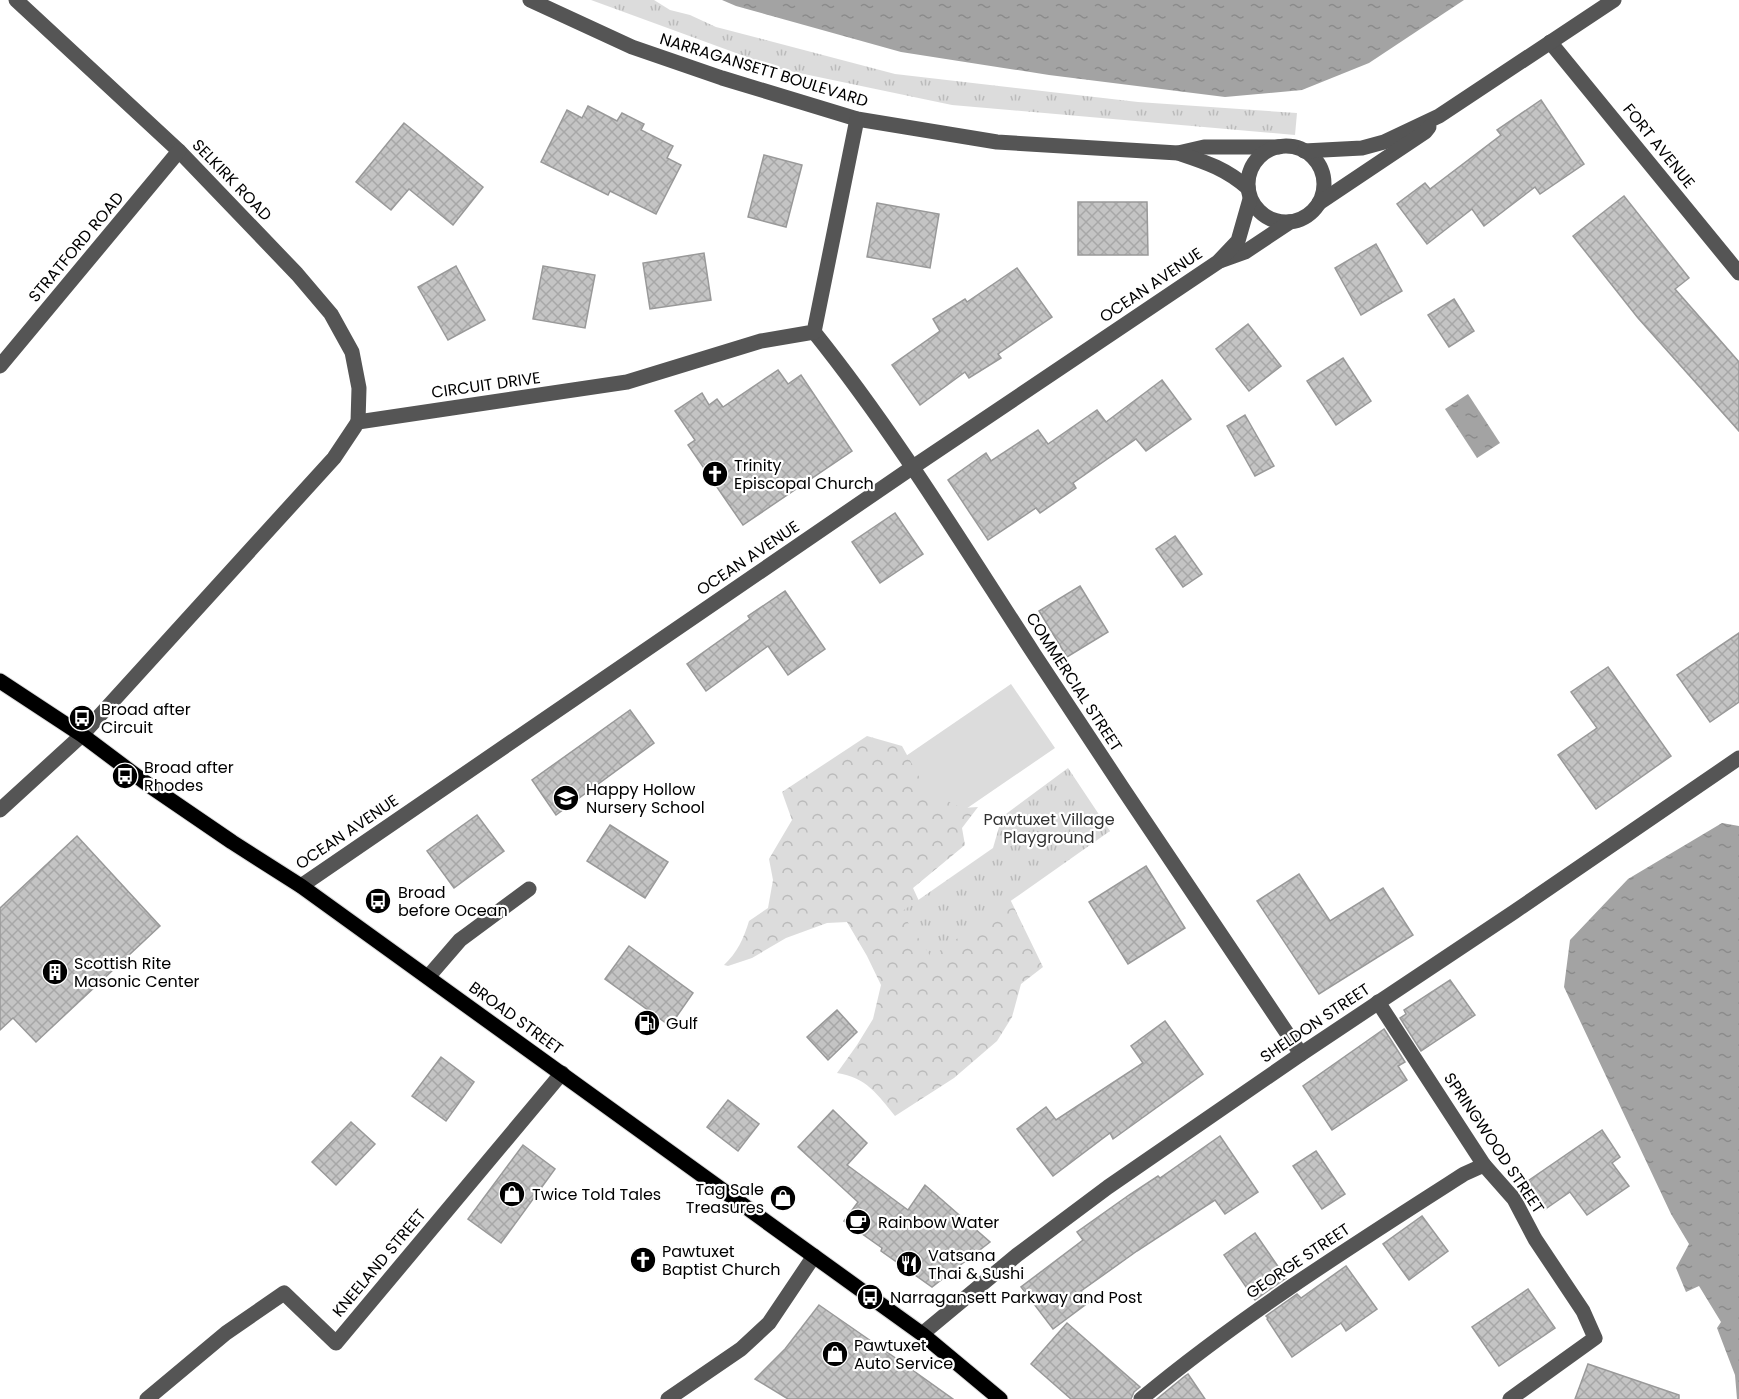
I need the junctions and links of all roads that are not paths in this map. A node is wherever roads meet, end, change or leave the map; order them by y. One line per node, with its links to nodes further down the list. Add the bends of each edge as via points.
1 (16, 0): 8 (street, SELKIRK ROAD)
2 (530, 0): 6 (street, NARRAGANSETT BOULEVARD, via 632,47)
3 (1614, 0): 4 (street, OCEAN AVENUE)
4 (1550, 42): 5 (street, OCEAN AVENUE); 15 (street, FORT AVENUE)
5 (1439, 116): 9 (street, OCEAN AVENUE, via 1362,148); 12 (street, OCEAN AVENUE, via 1425,132)
6 (857, 119): 10 (street, NARRAGANSETT BOULEVARD, via 997,142); 16 (street)
7 (1279, 147): 9 (street, OCEAN AVENUE); 10 (street, NARRAGANSETT BOULEVARD, via 1204,147); 11 (street, OCEAN AVENUE, via 1259,157 1252,166)
8 (179, 151): 17 (street, STRATFORD ROAD); 18 (street, SELKIRK ROAD, via 330,314 352,352 359,388)
9 (1304, 151): 12 (street, via 1314,158 1324,180)
10 (1178, 153): 11 (street, NARRAGANSETT BOULEVARD, via 1233,175)
11 (1249, 193): 13 (street, via 1255,208 1270,219); 14 (street, OCEAN AVENUE, via 1238,241)
12 (1319, 203): 13 (street, OCEAN AVENUE, via 1302,219)
13 (1290, 222): 14 (street, OCEAN AVENUE, via 1245,252)
14 (1218, 262): 19 (street, OCEAN AVENUE)
15 (1739, 273)
16 (813, 332): 18 (street, CIRCUIT DRIVE, via 761,341 627,382); 19 (street, COMMERCIAL STREET, via 848,374)
17 (0, 366)
18 (358, 422): 21 (street, via 334,458)
19 (913, 467): 24 (street, OCEAN AVENUE); 28 (street, COMMERCIAL STREET)
20 (0, 681): 21 (main road, BROAD STREET)
21 (82, 735): 23 (street); 24 (main road, BROAD STREET, via 150,786)
22 (1739, 758): 27 (street, SHELDON STREET)
23 (0, 810)
24 (301, 886): 26 (main road, BROAD STREET)
25 (529, 889): 26 (street, via 460,940)
26 (428, 977): 29 (main road, BROAD STREET)
27 (1378, 1002): 28 (street, SHELDON STREET); 30 (street, SPRINGWOOD STREET)
28 (1301, 1054): 32 (street, SHELDON STREET, via 1099,1193 1017,1254)
29 (562, 1073): 31 (main road, BROAD STREET); 33 (street, KNEELAND STREET, via 336,1343 284,1293 226,1333)
30 (1484, 1165): 36 (street, GEORGE STREET, via 1334,1257 1230,1329); 37 (street, SPRINGWOOD STREET, via 1514,1199 1595,1338)
31 (814, 1256): 32 (main road, BROAD STREET); 34 (street, via 769,1323 741,1349)
32 (922, 1334): 35 (main road, BROAD STREET)
33 (147, 1399)
34 (668, 1399)
35 (1000, 1399)
36 (1141, 1399)
37 (1510, 1399)

